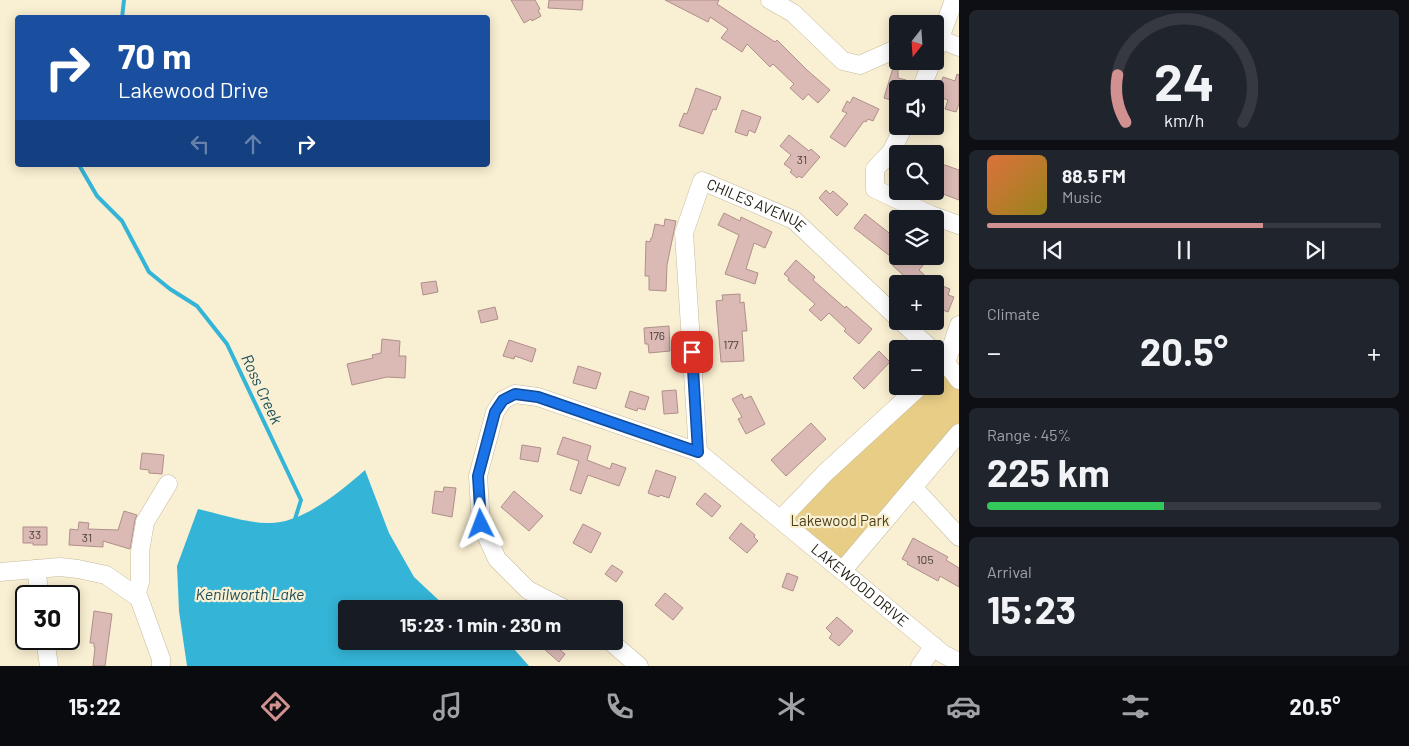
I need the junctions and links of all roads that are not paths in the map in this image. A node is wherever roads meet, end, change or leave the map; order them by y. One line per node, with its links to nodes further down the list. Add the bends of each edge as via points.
1 (770, 0): 6 (street, via 793,13 843,61 860,64)
2 (954, 0): 3 (street)
3 (944, 25)
4 (944, 44): 5 (street)
5 (959, 47)
6 (889, 52)
7 (900, 135): 8 (street, via 891,152 875,169 875,190)
8 (959, 225)
9 (889, 310): 18 (street, CHILES AVENUE, via 794,220 702,181 684,233)
10 (959, 325): 13 (street)
11 (911, 330): 12 (street)
12 (921, 340)
13 (944, 354)
14 (944, 367): 15 (street)
15 (959, 380)
16 (910, 395): 21 (street, via 825,473)
17 (959, 434): 20 (street)
18 (698, 452): 21 (street, LAKEWOOD DRIVE); 28 (street, LAKEWOOD DRIVE, via 538,397 515,394 503,400 495,412 478,476 481,524 497,559 528,590)
19 (168, 484): 27 (street, via 145,522)
20 (913, 487): 22 (street); 24 (street)
21 (781, 519): 24 (street, LAKEWOOD DRIVE)
22 (959, 537)
23 (36, 569): 25 (street); 26 (street); 27 (street, via 60,567 106,575)
24 (843, 570): 29 (street, LAKEWOOD DRIVE)
25 (0, 572)
26 (38, 585)
27 (136, 596): 34 (street)
28 (547, 600)
29 (934, 646): 32 (street, LAKEWOOD DRIVE); 36 (street)
30 (47, 650): 33 (street)
31 (620, 650): 35 (street)
32 (959, 662)
33 (49, 666)
34 (161, 666)
35 (639, 666)
36 (920, 666)

